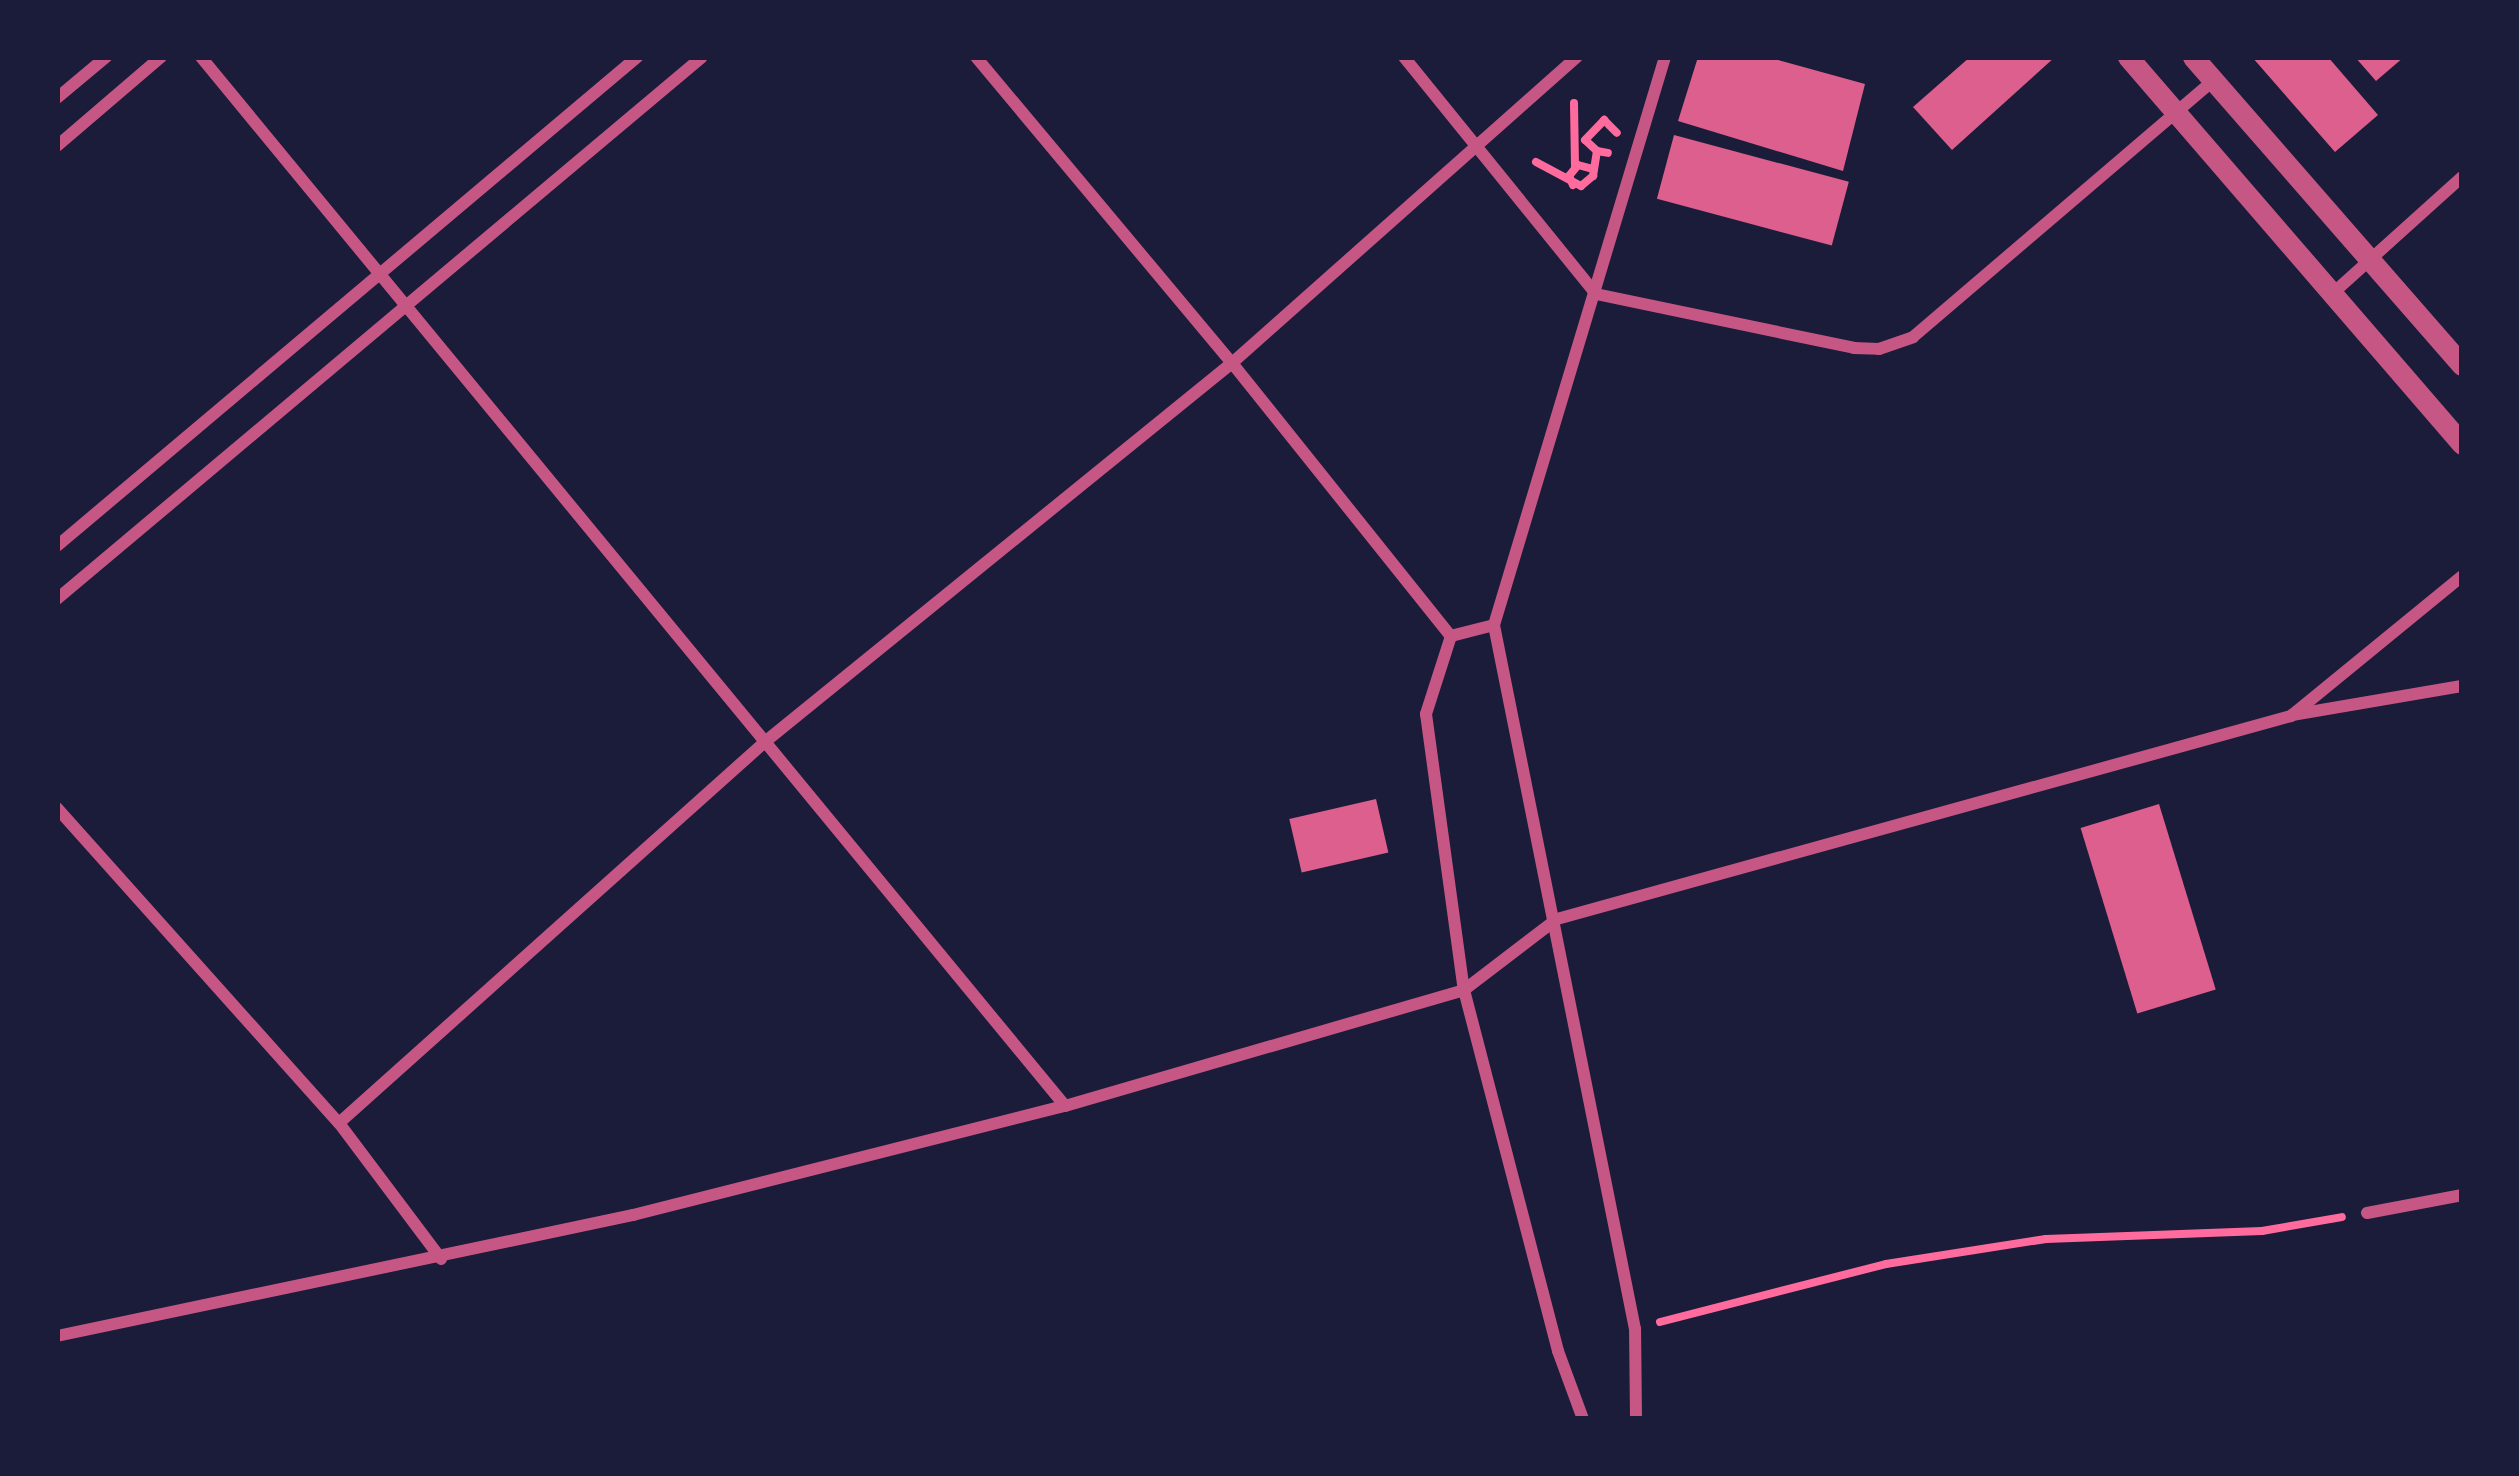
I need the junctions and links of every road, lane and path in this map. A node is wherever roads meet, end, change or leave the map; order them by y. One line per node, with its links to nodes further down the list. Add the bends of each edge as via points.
1 (106, 57): 13 (street)
2 (161, 57): 17 (street)
3 (201, 57): 25 (street)
4 (638, 57): 25 (street)
5 (703, 57): 28 (street)
6 (976, 57): 29 (street)
7 (1404, 57): 16 (street)
8 (1577, 57): 16 (street)
9 (1665, 57): 27 (street)
10 (2128, 57): 15 (street)
11 (2194, 57): 12 (street)
12 (2213, 80): 15 (street); 24 (street)
13 (57, 98)
14 (1574, 103): 20 (path)
15 (2174, 112): 26 (street); 27 (street, via 1913,337 1879,349)
16 (1476, 142): 27 (street); 29 (street)
17 (57, 146)
18 (1598, 151): 18 (path, via 1606,155 1622,138 1604,120 1585,140); 21 (path)
19 (1536, 163): 23 (path)
20 (1575, 166): 21 (path); 23 (path)
21 (1596, 168): 23 (path, via 1590,181)
22 (2462, 177): 24 (street)
23 (1573, 185)
24 (2369, 260): 26 (street); 30 (street)
25 (380, 272): 28 (street); 32 (street)
26 (2332, 293): 31 (street)
27 (1596, 294): 35 (street)
28 (406, 300): 34 (street); 39 (street)
29 (1232, 363): 36 (street); 39 (street)
30 (2462, 365)
31 (2462, 444)
32 (57, 546)
33 (2462, 576): 38 (street)
34 (57, 599)
35 (1494, 625): 36 (street); 41 (street)
36 (1451, 636): 42 (street, via 1426,714)
37 (2462, 686): 38 (street)
38 (2290, 716): 41 (street)
39 (766, 741): 43 (street); 44 (street)
40 (57, 808): 44 (street)
41 (1557, 919): 42 (street); 48 (street)
42 (1464, 990): 43 (street); 50 (street)
43 (1065, 1106): 47 (street)
44 (339, 1123): 47 (street)
45 (2462, 1195): 46 (street)
46 (2367, 1213): 48 (path, via 2262,1231 2046,1239 1886,1264)
47 (441, 1259): 49 (street)
48 (1635, 1329): 51 (street)
49 (57, 1336)
50 (1583, 1419)
51 (1636, 1419)

